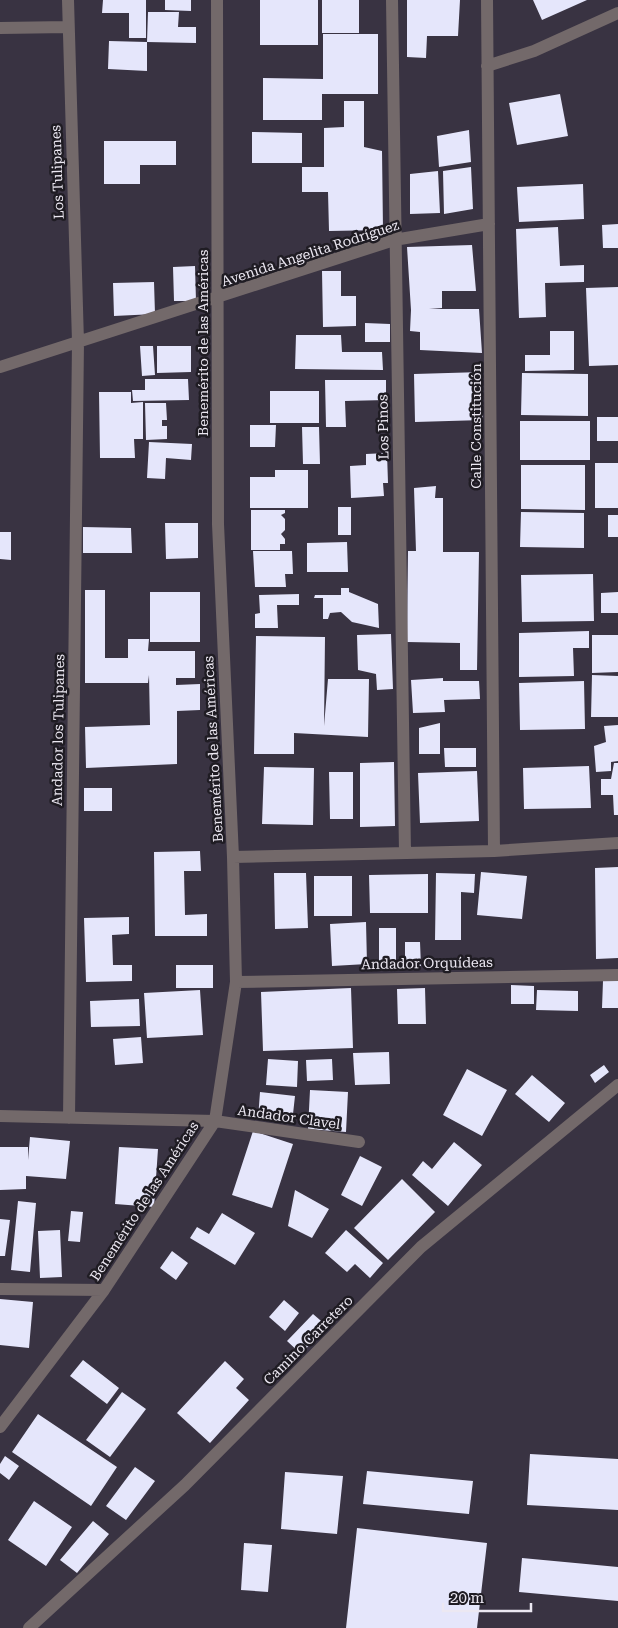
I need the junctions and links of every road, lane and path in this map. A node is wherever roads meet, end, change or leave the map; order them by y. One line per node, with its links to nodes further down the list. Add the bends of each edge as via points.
1 (68, 0): 6 (street, Los Tulipanes)
2 (217, 0): 11 (street, Benemérito de las Américas)
3 (392, 0): 10 (street, Los Pinos)
4 (487, 0): 8 (street, Calle Constitución)
5 (618, 13): 8 (street, via 534,51)
6 (68, 27): 7 (street); 12 (street, Los Tulipanes)
7 (0, 28)
8 (487, 66): 9 (street, Calle Constitución)
9 (489, 224): 10 (street, Avenida Angelita Rodríguez); 15 (street, Calle Constitución)
10 (394, 240): 11 (street, Avenida Angelita Rodríguez); 16 (street, Los Pinos)
11 (218, 298): 12 (street, Avenida Angelita Rodríguez); 17 (street, Benemérito de las Américas, via 218,524)
12 (78, 342): 13 (street, Avenida Angelita Rodríguez); 22 (street, Andador los Tulipanes)
13 (0, 367)
14 (618, 843): 15 (street)
15 (494, 851): 16 (street)
16 (405, 853): 17 (street)
17 (233, 857): 19 (street, Benemérito de las Américas)
18 (618, 975): 19 (street, Andador Orquídeas)
19 (236, 982): 23 (street, Benemérito de las Américas)
20 (618, 1084): 28 (street, Camino Carretero, via 421,1247 186,1485)
21 (0, 1116): 22 (street, Andador Clavel)
22 (69, 1118): 23 (street, Andador Clavel)
23 (214, 1121): 24 (street, Andador Clavel); 26 (street, Benemérito de las Américas)
24 (359, 1142)
25 (0, 1289): 26 (street)
26 (104, 1290): 27 (street, Benemérito de las Américas)
27 (0, 1427)
28 (29, 1628)

